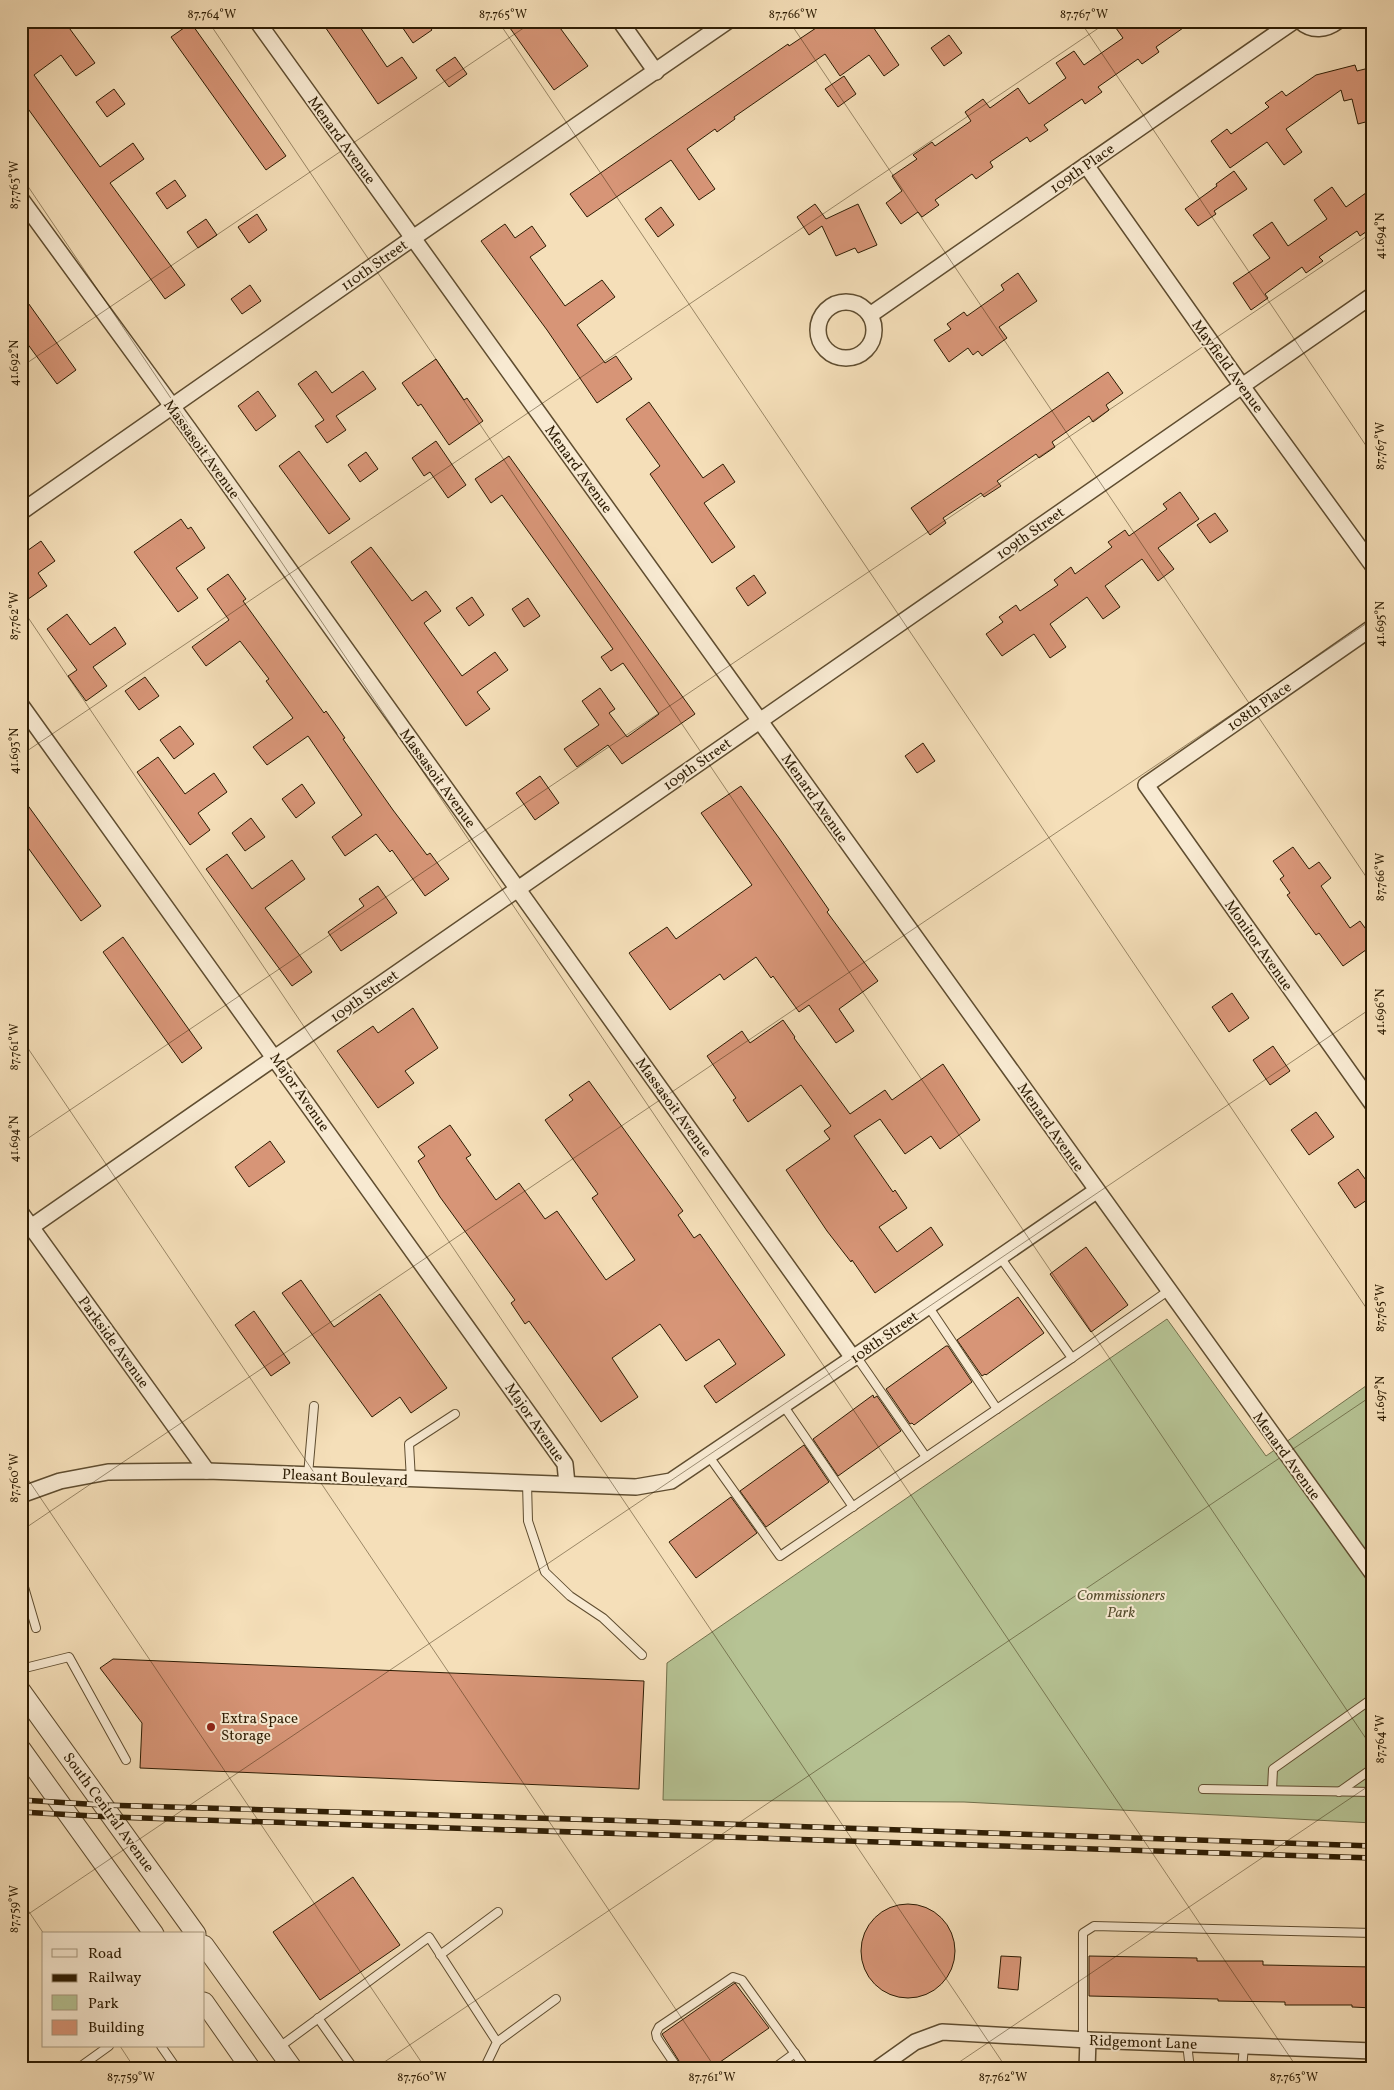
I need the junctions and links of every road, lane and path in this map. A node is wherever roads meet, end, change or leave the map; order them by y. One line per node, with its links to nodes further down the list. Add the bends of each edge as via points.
1 (257, 21): 10 (street, Menard Avenue)
2 (620, 21): 7 (street)
3 (728, 21): 7 (street, 110th Street)
4 (1294, 21): 8 (street, 109th Place)
5 (1300, 21): 6 (street, via 1322,29)
6 (1338, 21)
7 (656, 72): 10 (street, 110th Street)
8 (1086, 165): 12 (street, 109th Place); 13 (street, Mayfield Avenue)
9 (21, 199): 14 (street, Massasoit Avenue)
10 (413, 238): 14 (street, 110th Street); 19 (street, Menard Avenue)
11 (1373, 295): 13 (street, 109th Street)
12 (870, 315)
13 (1242, 386): 16 (street, Mayfield Avenue); 19 (street, 109th Street)
14 (172, 406): 15 (street, 110th Street); 21 (street, Massasoit Avenue)
15 (21, 512)
16 (1373, 566)
17 (1373, 627): 20 (street, 108th Place)
18 (21, 705): 22 (street, Major Avenue)
19 (760, 720): 21 (street, 109th Street); 24 (street, Menard Avenue)
20 (1146, 785): 23 (street, Monitor Avenue)
21 (518, 889): 22 (street, 109th Street); 30 (street, Massasoit Avenue)
22 (275, 1058): 26 (street, 109th Street); 43 (street, Major Avenue, via 565,1464)
23 (1373, 1105)
24 (1096, 1191): 27 (street, 108th Street); 28 (street, Menard Avenue)
25 (21, 1213): 26 (street, Parkside Avenue)
26 (26, 1231): 38 (street, Parkside Avenue)
27 (1000, 1256): 29 (street, 108th Street); 31 (lane)
28 (1168, 1291): 31 (lane); 46 (street, Menard Avenue)
29 (928, 1306): 30 (street, 108th Street); 34 (lane)
30 (855, 1357): 32 (street, 108th Street); 37 (lane)
31 (1072, 1358): 34 (lane)
32 (783, 1405): 36 (street, 108th Street); 45 (lane)
33 (314, 1406): 39 (lane)
34 (997, 1409): 37 (lane)
35 (455, 1414): 40 (lane, via 409,1444)
36 (708, 1456): 41 (street, 108th Street); 45 (lane, via 780,1556)
37 (926, 1457): 45 (lane)
38 (208, 1471): 39 (street, Pleasant Boulevard); 44 (street, Pleasant Boulevard, via 108,1472 60,1481)
39 (308, 1475): 40 (street, Pleasant Boulevard)
40 (411, 1480): 42 (street, Pleasant Boulevard)
41 (671, 1480): 43 (street, Pleasant Boulevard, via 636,1487)
42 (527, 1483): 43 (street, Pleasant Boulevard); 49 (lane, via 528,1521 545,1572)
43 (566, 1484)
44 (21, 1495)
45 (853, 1507)
46 (1373, 1574)
47 (21, 1577): 48 (lane)
48 (36, 1628)
49 (642, 1655)
50 (21, 1669): 54 (lane, via 69,1657)
51 (21, 1691): 62 (street, South Central Avenue)
52 (1373, 1698): 57 (lane, via 1273,1769)
53 (21, 1749): 61 (street)
54 (126, 1760)
55 (1373, 1768): 58 (lane)
56 (1202, 1788): 57 (lane)
57 (1272, 1790): 58 (lane)
58 (1339, 1792): 59 (lane)
59 (1373, 1792)
60 (498, 1912): 65 (lane)
61 (153, 1932)
62 (195, 1932)
63 (1373, 1933): 69 (lane, via 1094,1926 1083,1933)
64 (205, 1946): 75 (street)
65 (440, 1954): 68 (lane, via 428,1937); 70 (lane)
66 (556, 1999): 70 (lane)
67 (205, 2003): 81 (street)
68 (318, 2018): 75 (lane); 83 (lane)
69 (1085, 2040): 71 (street, Ridgemont Lane); 78 (street, Ridgemont Lane, via 942,2032 915,2042); 88 (street)
70 (497, 2042): 84 (lane)
71 (1187, 2044): 72 (street, Ridgemont Lane); 89 (lane)
72 (1244, 2046): 76 (street, Ridgemont Lane); 90 (lane)
73 (106, 2048): 79 (lane)
74 (162, 2048): 80 (lane)
75 (278, 2048): 82 (street)
76 (1373, 2051)
77 (795, 2053): 85 (lane, via 742,1980 733,1977 659,2027 656,2038); 86 (lane); 87 (lane)
78 (883, 2067)
79 (76, 2069)
80 (177, 2069)
81 (252, 2069)
82 (293, 2069)
83 (354, 2069)
84 (484, 2069)
85 (678, 2069)
86 (773, 2069)
87 (806, 2069)
88 (1087, 2069)
89 (1190, 2069)
90 (1242, 2069)

